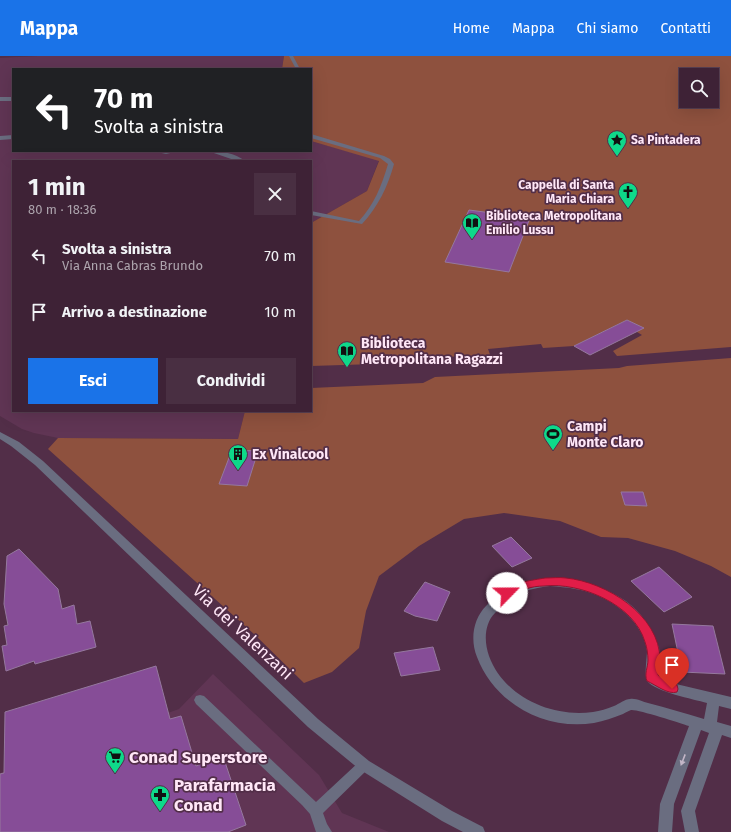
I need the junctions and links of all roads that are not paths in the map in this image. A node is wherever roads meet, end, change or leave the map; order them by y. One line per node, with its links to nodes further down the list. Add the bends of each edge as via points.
1 (291, 56): 2 (lane)
2 (297, 68)
3 (0, 99): 4 (lane)
4 (12, 99)
5 (312, 136): 10 (lane, via 382,156 391,164 382,189 369,213 360,223)
6 (12, 137): 7 (lane)
7 (0, 138)
8 (215, 152): 9 (lane)
9 (240, 160)
10 (312, 213)
11 (0, 435): 16 (street, Via dei Valenzani, via 39,463 313,723)
12 (714, 699): 14 (street); 15 (street); 15 (street, via 672,689 652,678 654,660 651,641 642,624 627,608 588,587 567,582 524,585 507,593 493,605 483,619 479,640 486,667 496,682 511,696 530,707 550,715 580,719 614,713 631,704)
13 (200, 700): 17 (lane)
14 (731, 703)
15 (714, 728): 20 (street, one-way to 20, via 667,804); 21 (street, via 688,811)
16 (364, 765): 17 (lane); 19 (street, Via dei Valenzani)
17 (316, 811): 18 (lane)
18 (320, 831)
19 (478, 832)
20 (664, 832)
21 (692, 832)

